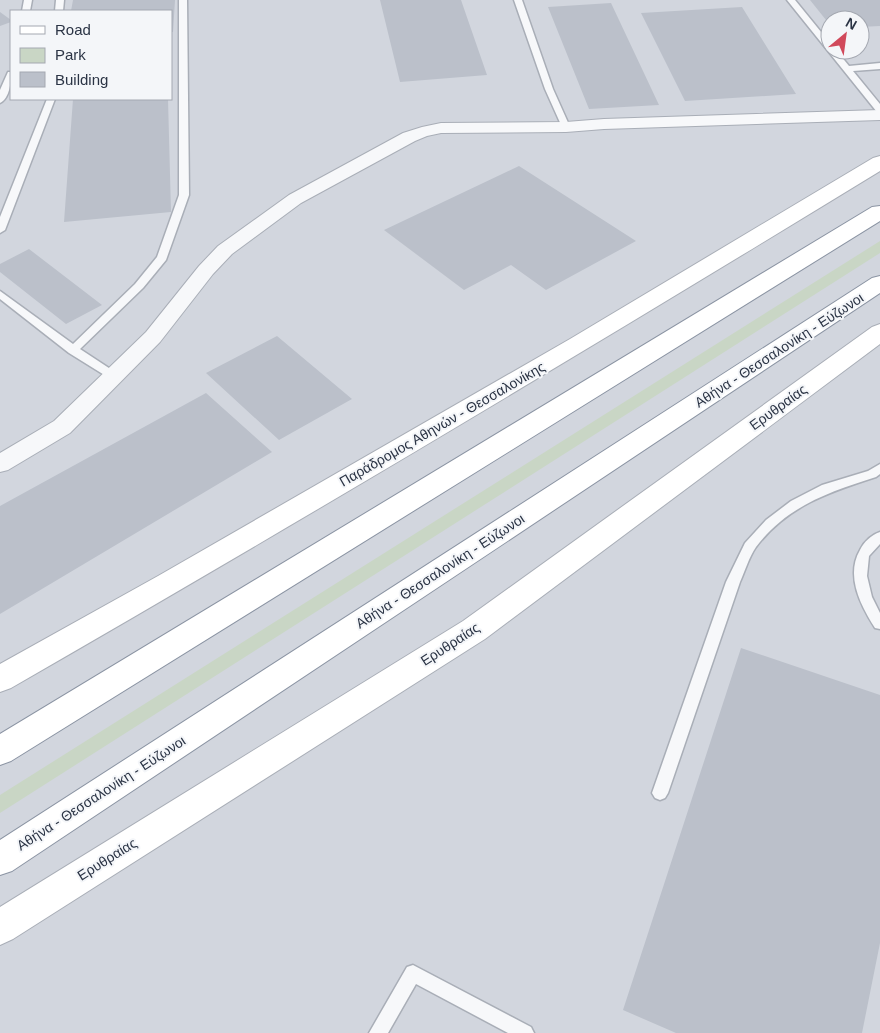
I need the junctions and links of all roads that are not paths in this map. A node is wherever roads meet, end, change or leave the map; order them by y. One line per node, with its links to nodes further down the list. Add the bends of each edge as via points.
1 (183, 0): 20 (lane, via 184,195 162,258 139,286)
2 (518, 0): 13 (lane)
3 (792, 0): 4 (lane)
4 (820, 35)
5 (840, 60): 7 (lane)
6 (880, 66): 7 (lane)
7 (847, 69): 11 (lane)
8 (10, 76): 9 (lane)
9 (0, 100)
10 (50, 100): 16 (lane)
11 (880, 110)
12 (880, 115): 13 (street)
13 (566, 127): 21 (street, via 441,128 422,132 375,154 295,199 225,250 153,337)
14 (880, 162): 26 (main road, Παράδρομος Αθηνών - Θεσσαλονίκης, via 569,350)
15 (880, 212): 27 (main road)
16 (0, 230)
17 (880, 284): 29 (main road, Αθήνα - Θεσσαλονίκη - Εύζωνοι)
18 (0, 294): 20 (lane)
19 (880, 332): 30 (main road, Ερυθραίας, via 474,630)
20 (73, 350): 21 (lane)
21 (114, 377): 22 (street, via 62,427)
22 (0, 464)
23 (880, 468): 28 (lane, via 872,474 826,488 795,504 770,523 750,546 733,582)
24 (880, 536): 25 (lane, via 867,548 861,566 862,590 869,609)
25 (880, 624)
26 (0, 679)
27 (0, 751)
28 (660, 794)
29 (0, 859)
30 (0, 926)
31 (378, 1033): 32 (lane, via 413,973)
32 (525, 1033)

